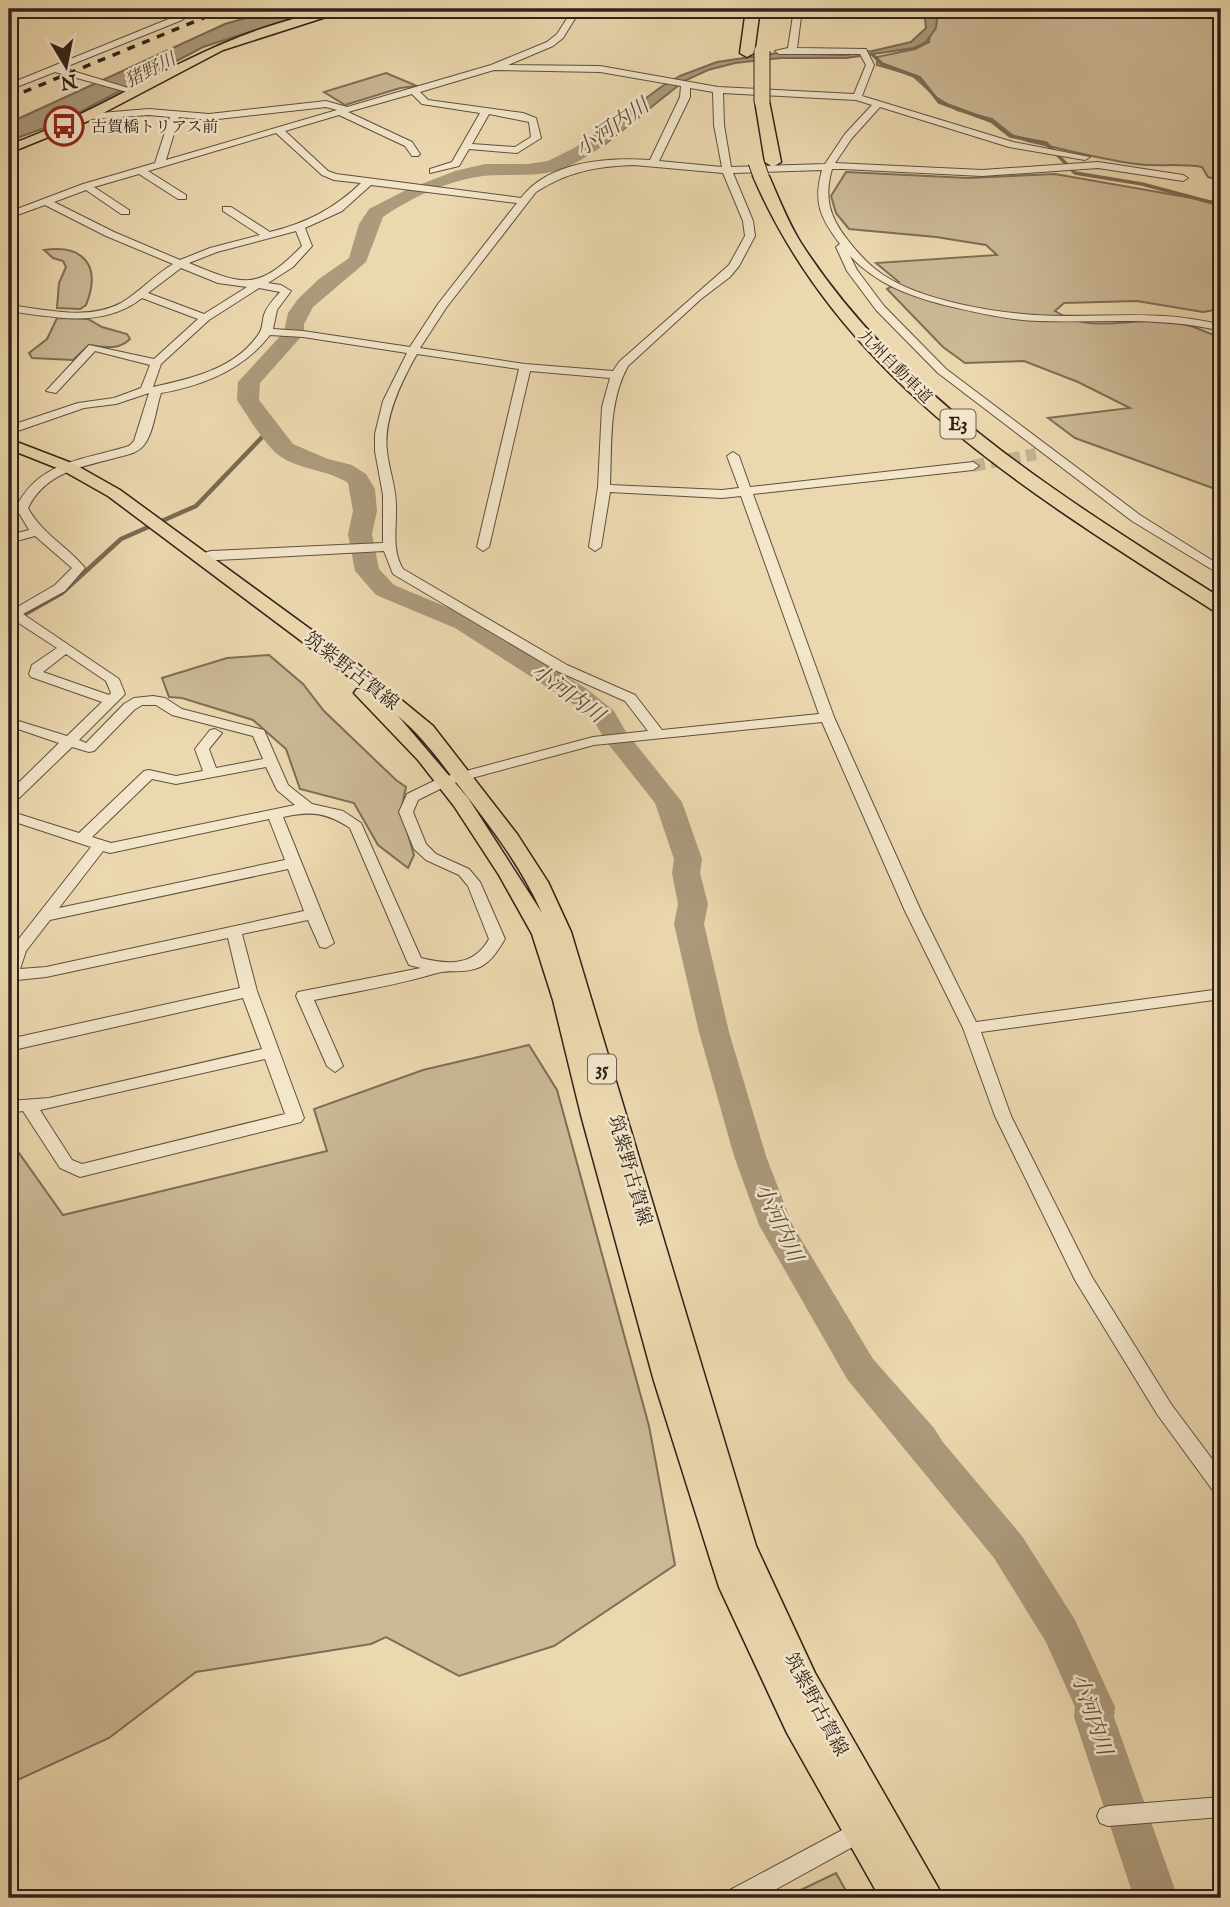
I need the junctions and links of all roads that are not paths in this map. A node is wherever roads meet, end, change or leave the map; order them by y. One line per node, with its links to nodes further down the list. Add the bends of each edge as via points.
1 (194, 9): 10 (street)
2 (345, 9): 15 (main road, via 223,46)
3 (577, 9): 9 (street, via 550,44)
4 (754, 9): 17 (highway)
5 (798, 9): 8 (street)
6 (763, 46): 34 (highway, 九州自動車道 / E3, bridge)
7 (779, 51): 8 (street)
8 (792, 51): 16 (street, via 865,55 870,65)
9 (494, 67): 12 (street, via 600,69); 13 (street)
10 (52, 68): 11 (street); 15 (street)
11 (9, 86)
12 (687, 86): 14 (street); 30 (street)
13 (413, 90): 20 (street); 21 (street, via 425,102)
14 (718, 90): 16 (street); 36 (street)
15 (130, 92): 23 (main road)
16 (856, 97): 18 (street)
17 (745, 102)
18 (879, 103): 33 (street); 37 (street, via 1012,145 1112,161)
19 (251, 111): 20 (street, via 326,104); 22 (street, via 209,117); 24 (street)
20 (343, 111): 24 (street); 28 (street, via 409,144)
21 (486, 111): 26 (street); 26 (street, via 533,120 536,138 517,150)
22 (175, 115): 23 (street); 31 (street)
23 (91, 116): 27 (main road)
24 (274, 131): 31 (street); 40 (street, via 325,173)
25 (751, 142): 34 (highway, 九州自動車道 / E3)
26 (466, 146): 32 (street)
27 (9, 149)
28 (415, 154)
29 (435, 158): 32 (street)
30 (653, 164): 36 (street); 44 (street, via 603,163 575,169 552,177)
31 (159, 165): 35 (street)
32 (453, 165): 38 (street)
33 (826, 166): 36 (street); 37 (street, via 982,173 1076,165); 50 (street, via 821,188 824,213)
34 (767, 169): 79 (highway, 九州自動車道 / E3, via 846,290 928,379 1046,474); 80 (highway, 九州自動車道 / E3, via 793,242 827,292 907,379 1033,482)
35 (140, 170): 41 (street); 42 (street)
36 (727, 170): 61 (street, via 748,221 750,236 741,253 726,275)
37 (1131, 170): 39 (street)
38 (433, 171)
39 (1183, 178)
40 (368, 182): 44 (street); 48 (street, via 346,203)
41 (86, 186): 43 (street); 46 (street)
42 (182, 197)
43 (44, 201): 47 (street); 51 (street)
44 (524, 201): 58 (street)
45 (227, 209): 49 (street)
46 (125, 212)
47 (9, 215)
48 (299, 227): 49 (street); 52 (street, via 307,246 289,265)
49 (267, 235): 51 (street)
50 (838, 236): 56 (street, via 883,281 905,291 987,311 1034,318 1166,315); 78 (street, via 852,271 880,308 942,371 1042,452)
51 (182, 263): 52 (street, via 222,281); 53 (street)
52 (258, 285): 55 (street); 57 (street, via 286,291 271,311)
53 (141, 294): 54 (street, via 125,307 99,314); 55 (street)
54 (9, 308)
55 (205, 318): 59 (street)
56 (1221, 328)
57 (270, 332): 58 (street); 62 (street, via 211,374)
58 (411, 349): 60 (street); 76 (street, via 380,436 390,502)
59 (156, 363): 62 (street); 63 (street, via 93,347)
60 (525, 367): 61 (street); 74 (street)
61 (616, 375): 70 (street, via 607,424)
62 (151, 390): 64 (street, via 82,405); 69 (street, via 140,442 133,449)
63 (52, 391)
64 (9, 430)
65 (9, 444): 69 (main road, 筑紫野古賀線 / 35)
66 (9, 453): 69 (main road, 筑紫野古賀線 / 35)
67 (733, 456): 71 (street)
68 (973, 466): 71 (street)
69 (62, 470): 72 (street, via 39,482 23,504 25,515); 77 (main road, 筑紫野古賀線 / 35, via 125,500); 91 (main road, 筑紫野古賀線 / 35, via 339,673)
70 (604, 488): 71 (street, via 722,494); 75 (street)
71 (747, 491): 84 (street)
72 (38, 531): 73 (street); 81 (street, via 79,568 60,588)
73 (9, 539)
74 (483, 547)
75 (594, 547)
76 (382, 548): 77 (street); 87 (street, via 398,570 562,668 630,698)
77 (202, 558): 91 (main road, 筑紫野古賀線 / 35, via 380,690 426,730)
78 (1221, 571)
79 (1221, 589)
80 (1221, 607)
81 (11, 615): 82 (street)
82 (65, 649): 83 (street, via 112,679 118,688); 83 (street, via 37,668 36,674)
83 (112, 701): 88 (street)
84 (827, 717): 87 (street); 107 (street)
85 (9, 722): 88 (street)
86 (215, 733): 90 (street, via 202,749)
87 (651, 734): 91 (street, via 593,741)
88 (69, 743): 89 (street, via 89,748 129,707 153,700 177,712 258,733); 92 (street)
89 (272, 762): 90 (street); 93 (street, via 282,788)
90 (211, 774): 96 (street, via 176,780 149,774)
91 (454, 778): 103 (street, via 412,797 406,811 410,827 419,846 431,857 464,872 475,885 497,939 491,954 475,964); 116 (main road, 筑紫野古賀線 / 35, via 543,935 677,1412 737,1601 784,1701); 119 (main road, 筑紫野古賀線 / 35, via 538,882 561,932 743,1546 766,1608 807,1690)
92 (9, 800)
93 (307, 807): 94 (street); 103 (street, via 338,814 356,826 408,949 415,961)
94 (274, 813): 97 (street, via 110,848); 98 (street)
95 (9, 815): 96 (street)
96 (83, 837): 97 (street)
97 (99, 846): 100 (street)
98 (292, 863): 99 (street); 100 (street)
99 (313, 914): 101 (street); 102 (street)
100 (44, 916): 104 (street, via 18,950)
101 (234, 932): 104 (street); 105 (street)
102 (326, 943)
103 (436, 968): 110 (street, via 304,996)
104 (9, 977)
105 (249, 991): 108 (street); 109 (street)
106 (1221, 994): 107 (street)
107 (971, 1028): 113 (street, via 1003,1115 1084,1280 1164,1409)
108 (9, 1045)
109 (272, 1052): 111 (street); 111 (street, via 295,1118 80,1171 65,1164)
110 (335, 1066)
111 (28, 1105): 112 (street)
112 (9, 1107)
113 (1221, 1486)
114 (1221, 1807): 115 (street)
115 (1108, 1815)
116 (859, 1832): 117 (street); 118 (main road, 筑紫野古賀線 / 35)
117 (738, 1898)
118 (897, 1898)
119 (929, 1898)

